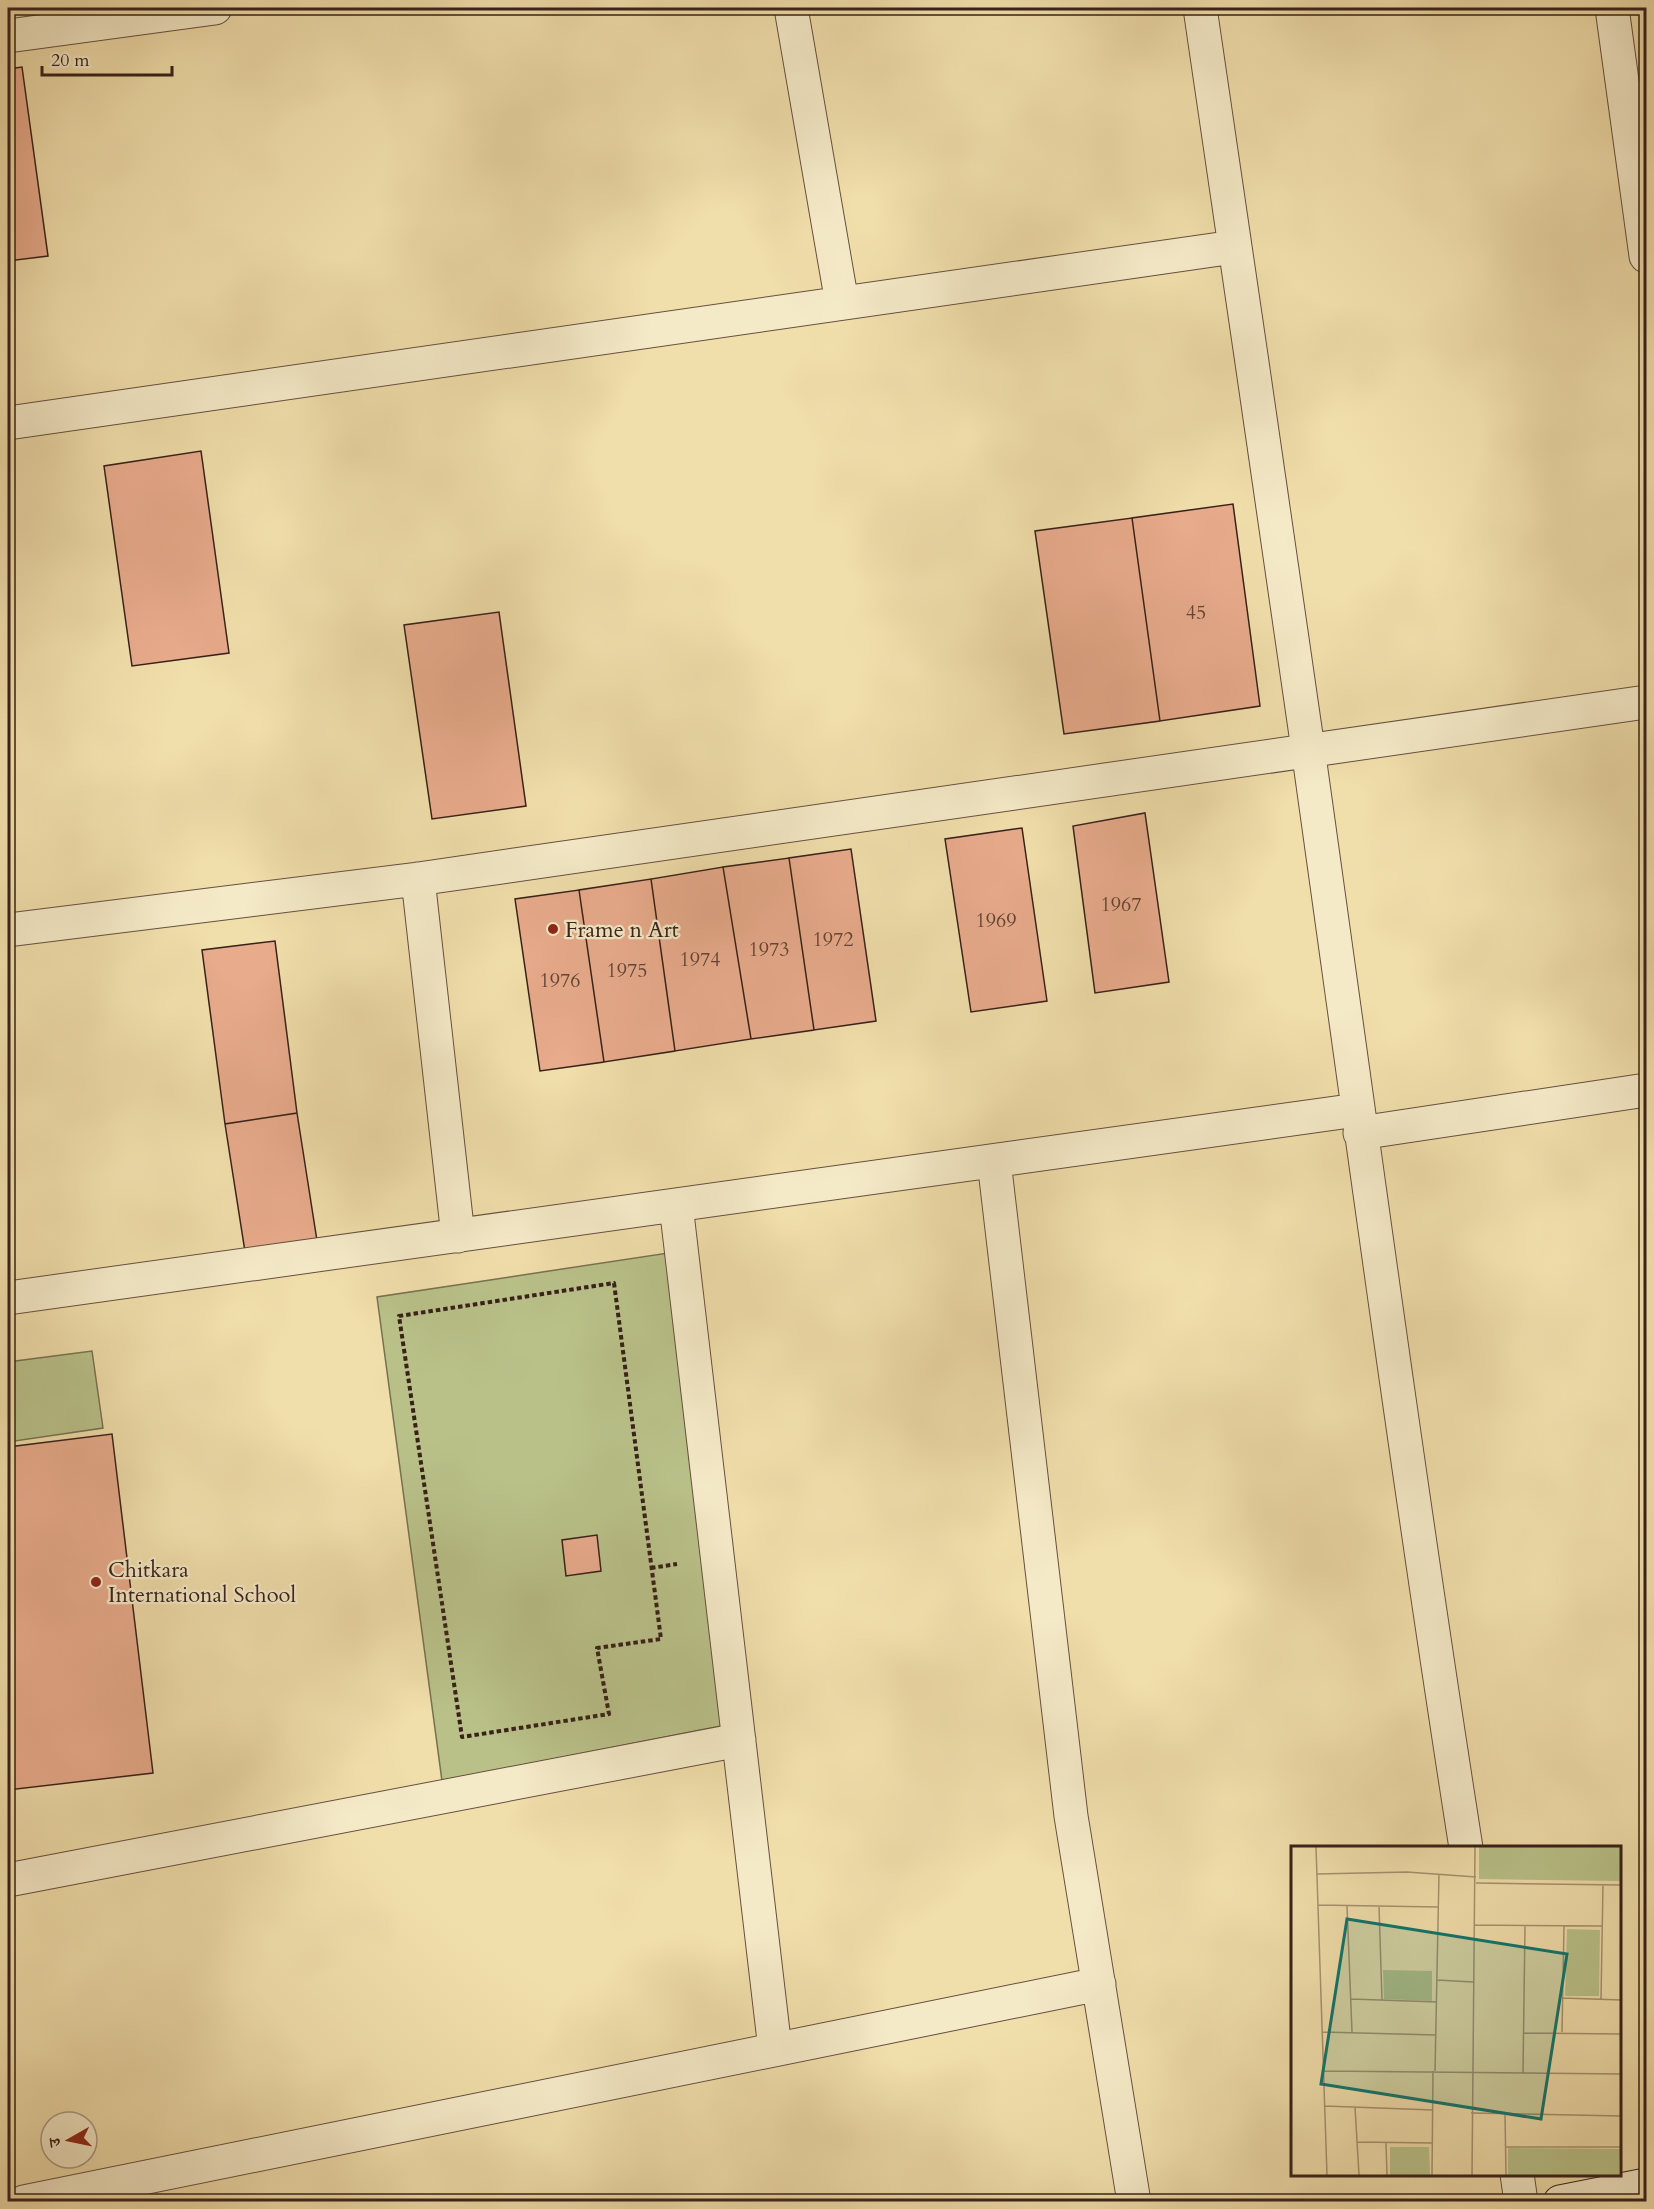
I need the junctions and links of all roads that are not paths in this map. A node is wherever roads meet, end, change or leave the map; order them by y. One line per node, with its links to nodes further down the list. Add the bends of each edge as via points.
1 (215, 8): 5 (street)
2 (791, 8): 8 (street)
3 (1200, 8): 6 (street)
4 (1612, 8): 7 (street)
5 (8, 36)
6 (1234, 247): 8 (street); 11 (street)
7 (1647, 256)
8 (842, 303): 9 (street)
9 (8, 423)
10 (1647, 702): 11 (street)
11 (1308, 751): 12 (street); 15 (street)
12 (418, 879): 13 (street); 18 (street)
13 (8, 930)
14 (1647, 1090): 15 (street)
15 (1359, 1122): 16 (street); 21 (street)
16 (994, 1161): 17 (street); 23 (street, via 1071,1816)
17 (676, 1205): 18 (street); 20 (street)
18 (459, 1236): 19 (street)
19 (8, 1298)
20 (739, 1740): 22 (street); 24 (street)
21 (1466, 1846)
22 (8, 1880)
23 (1099, 1984): 24 (street); 28 (street)
24 (775, 2049): 27 (street)
25 (1517, 2176): 29 (street)
26 (1647, 2185): 30 (street)
27 (24, 2202)
28 (1134, 2202)
29 (1521, 2202)
30 (1560, 2202)

